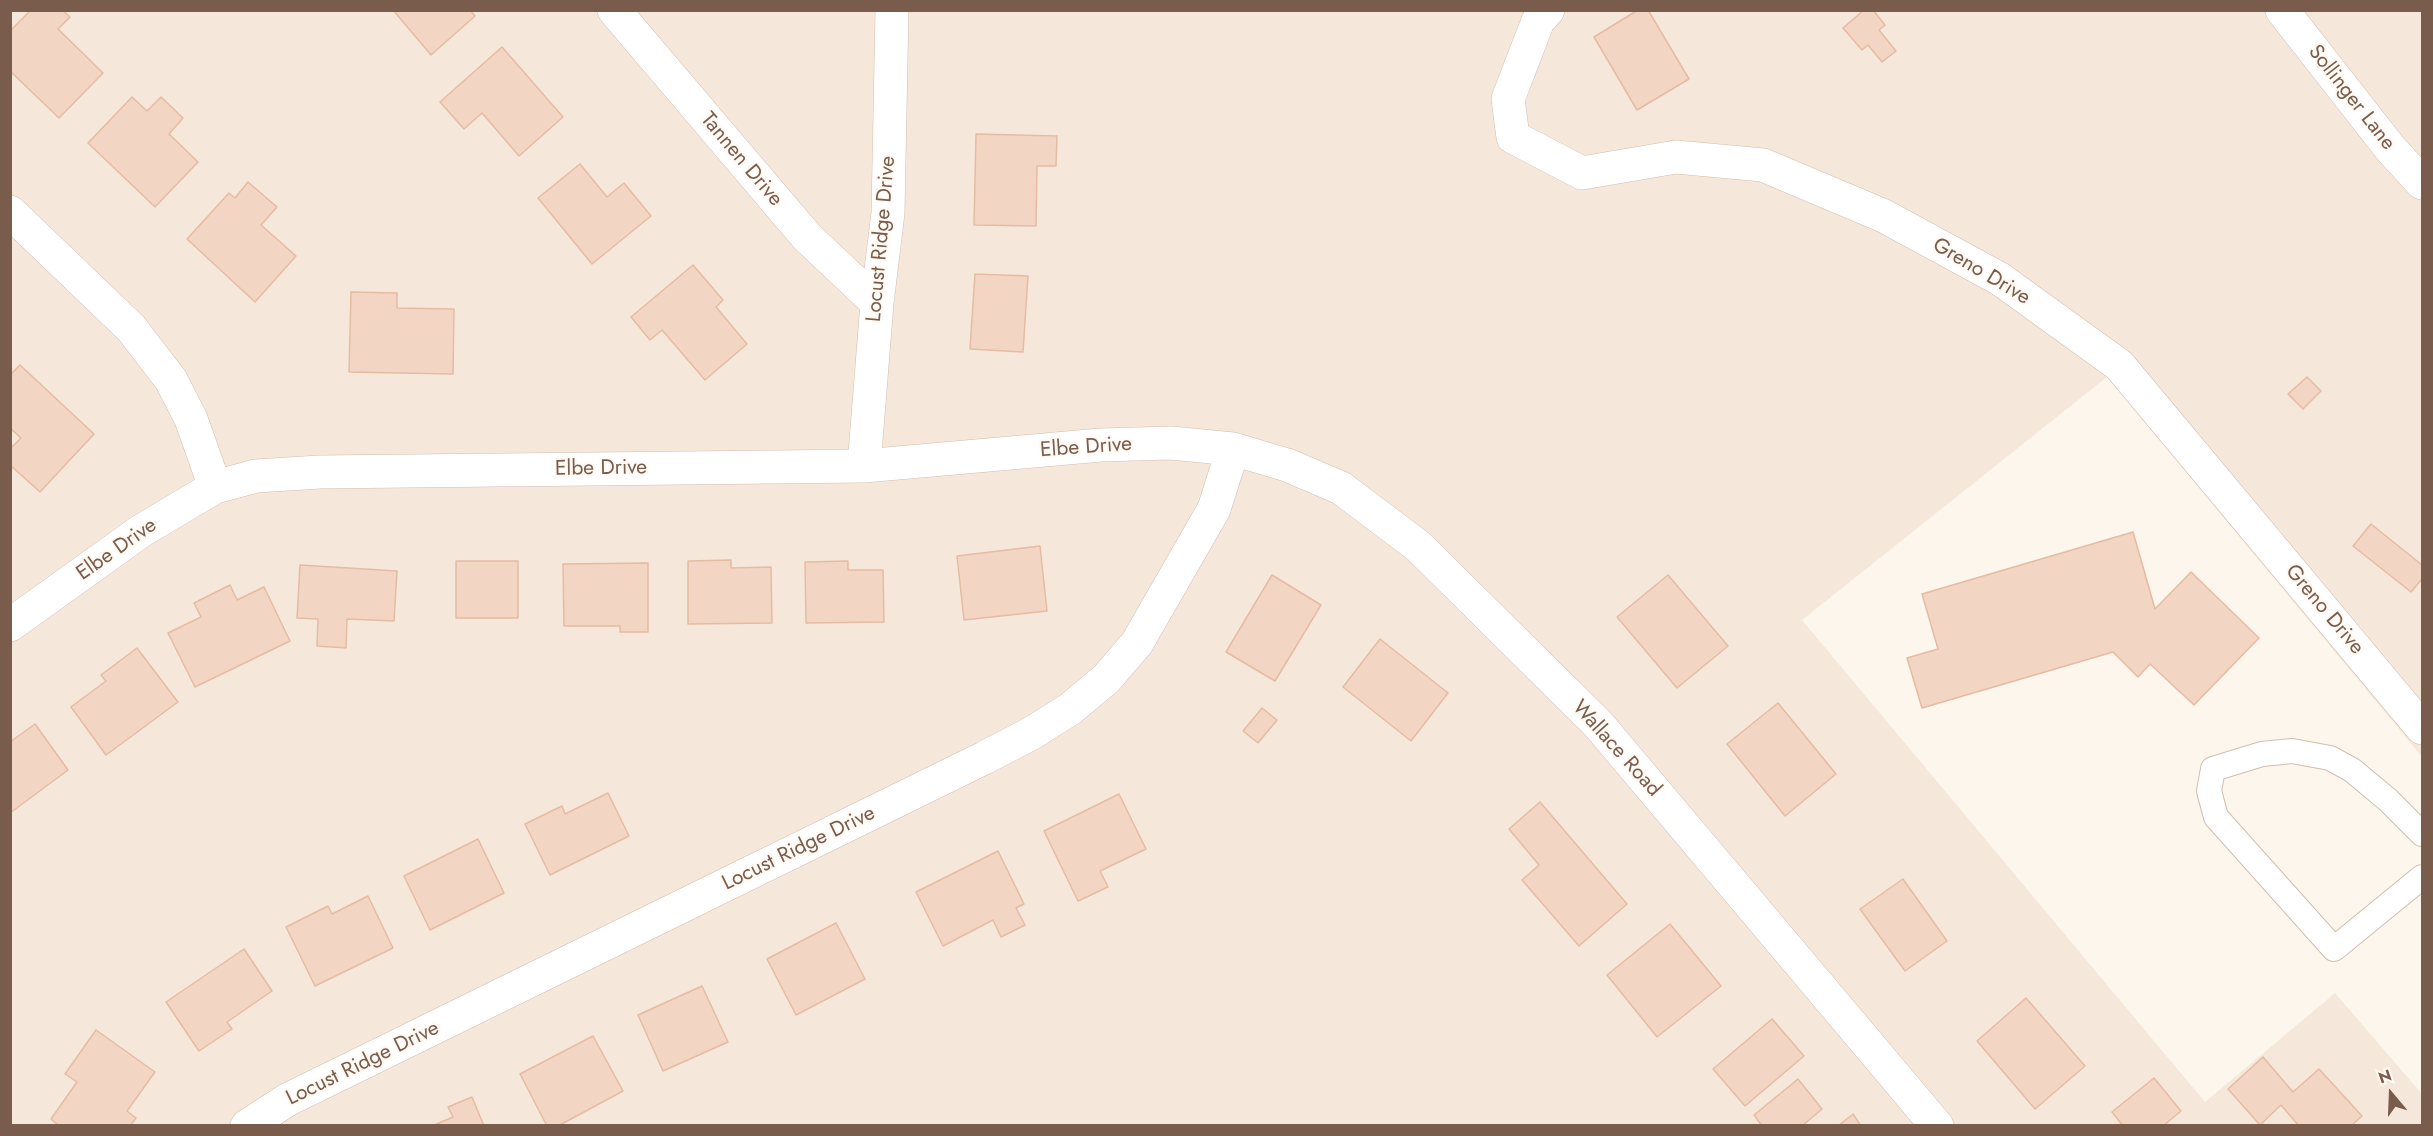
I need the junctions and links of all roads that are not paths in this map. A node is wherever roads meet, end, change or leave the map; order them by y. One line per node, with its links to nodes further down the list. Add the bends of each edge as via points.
1 (614, 10): 7 (street, Tannen Drive, via 807,237)
2 (891, 10): 7 (street, Locust Ridge Drive, via 888,213)
3 (1548, 10): 12 (street, Greno Drive, via 1538,21 1508,99 1513,137 1582,173 1676,157 1763,165 1884,216 2000,279 2119,365)
4 (2282, 10): 5 (street, Sollinger Lane)
5 (2422, 183)
6 (10, 212): 10 (street, via 130,328 171,380 191,419)
7 (877, 303): 9 (street, Locust Ridge Drive)
8 (1233, 449): 9 (street, Elbe Drive, via 1171,443 1101,445); 15 (street, Locust Ridge Drive, via 1214,509 1137,643 1106,679 1070,708 984,758 287,1100); 16 (street, Wallace Road, via 1287,465 1341,488 1418,546 1598,724)
9 (864, 466): 10 (street, Elbe Drive, via 320,472 256,476)
10 (215, 487): 11 (street, Elbe Drive, via 141,531)
11 (10, 625)
12 (2422, 728)
13 (2422, 834): 14 (lane, via 2352,770 2330,758 2292,751 2262,754 2213,769 2209,791 2216,817 2334,949)
14 (2422, 877)
15 (247, 1125)
16 (1937, 1125)

